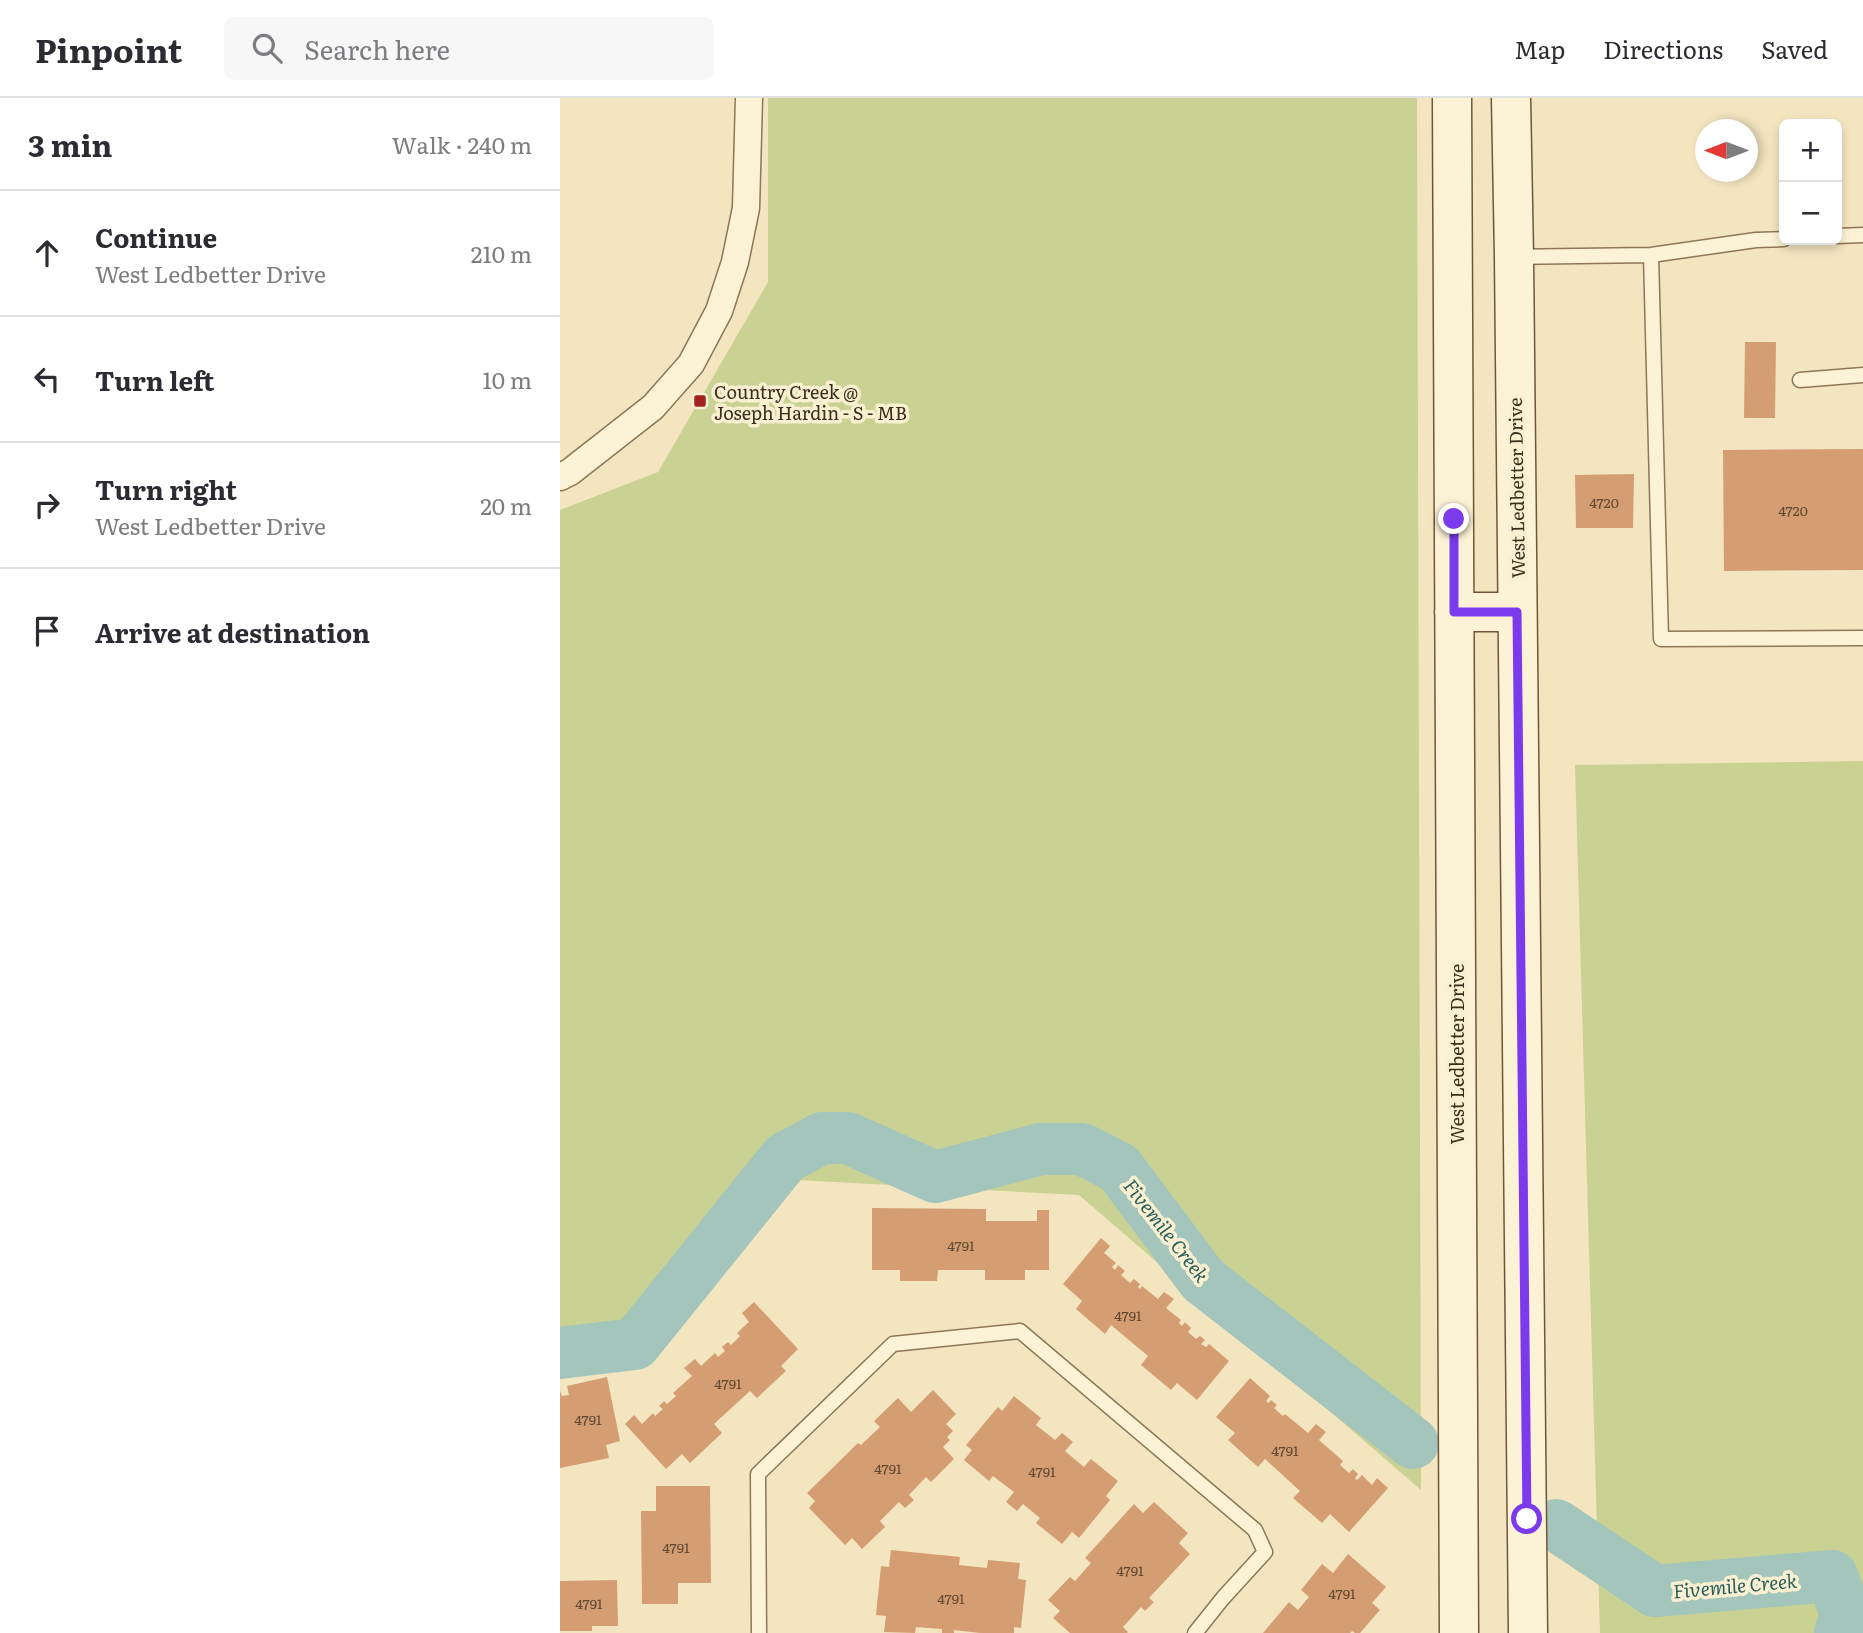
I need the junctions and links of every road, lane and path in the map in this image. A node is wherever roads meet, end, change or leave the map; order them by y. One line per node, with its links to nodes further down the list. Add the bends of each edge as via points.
1 (748, 98): 12 (street, via 746,208 719,311 691,364 653,407)
2 (1452, 98): 8 (main road, West Ledbetter Drive)
3 (1511, 98): 9 (main road, West Ledbetter Drive)
4 (1863, 235): 5 (lane)
5 (1842, 236)
6 (1779, 239): 7 (lane)
7 (1651, 255): 9 (lane); 15 (lane, via 1661,639)
8 (1452, 257): 9 (main road); 13 (main road, West Ledbetter Drive)
9 (1514, 257): 14 (main road, West Ledbetter Drive)
10 (1863, 375): 11 (lane)
11 (1800, 380)
12 (560, 477)
13 (1454, 612): 14 (main road); 18 (main road, West Ledbetter Drive)
14 (1517, 612): 19 (main road, West Ledbetter Drive)
15 (1863, 638)
16 (759, 1633): 17 (lane, via 758,1474 893,1344 1020,1331 1255,1530 1265,1552)
17 (1195, 1633)
18 (1459, 1633)
19 (1528, 1633)

